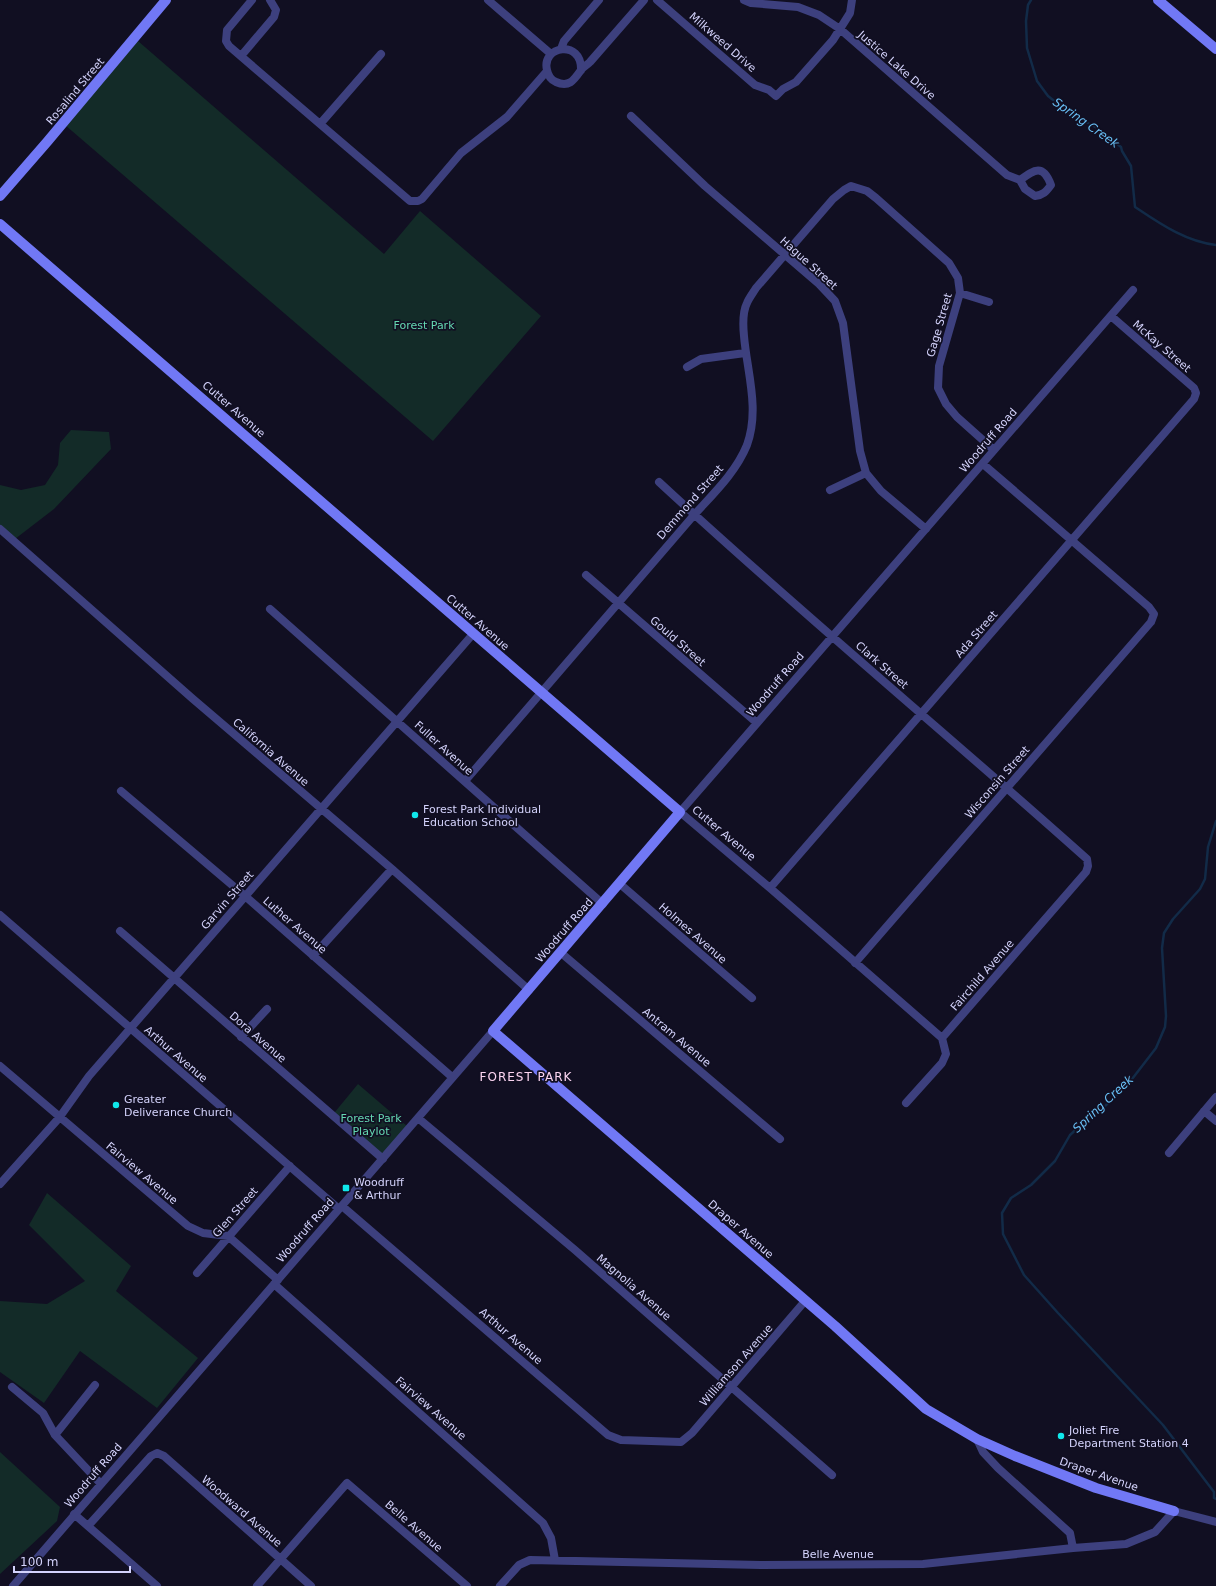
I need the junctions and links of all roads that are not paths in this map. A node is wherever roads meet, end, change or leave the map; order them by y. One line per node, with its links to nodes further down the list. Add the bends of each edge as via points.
1 (166, 0): 23 (street, Rosalind Street)
2 (252, 0): 16 (street, via 225,35 229,46)
3 (270, 0): 16 (street, via 276,10 274,17)
4 (488, 0): 15 (street)
5 (599, 0): 12 (street, via 564,41)
6 (644, 0): 17 (street)
7 (658, 0): 11 (street, Milkweed Drive, via 755,85 769,90 776,96 796,82)
8 (744, 0): 11 (street, Justice Lake Drive, via 751,3 798,7 819,14)
9 (852, 0): 11 (street, via 850,13)
10 (1158, 0): 13 (street)
11 (840, 29): 21 (street, Justice Lake Drive, via 1007,175)
12 (561, 49): 15 (street); 17 (street, via 576,54)
13 (1216, 49)
14 (382, 54): 20 (street)
15 (551, 54): 18 (street)
16 (241, 56): 20 (street)
17 (581, 70): 18 (street, via 575,79 564,84 553,80)
18 (547, 71): 20 (street, via 507,116 461,153 422,199 414,201 406,198)
19 (631, 116): 25 (street, Hague Street, via 705,186)
20 (320, 124)
21 (1020, 180)
22 (852, 186): 25 (street, Demmond Street, via 833,200); 27 (street, Gage Street, via 876,198 949,263 958,278)
23 (0, 196)
24 (0, 224): 45 (street, Cutter Avenue)
25 (784, 255): 30 (street, Demmond Street, via 746,304 743,324); 35 (street, Hague Street, via 819,284 834,301 843,323 860,450)
26 (1133, 290): 29 (street, Woodruff Road)
27 (960, 293): 28 (street); 33 (street, Gage Street, via 939,366 938,388 957,418)
28 (989, 302)
29 (1111, 316): 32 (street, McKay Street, via 1194,388); 33 (street, Woodruff Road)
30 (745, 353): 31 (street, via 701,359); 38 (street, Demmond Street, via 753,416 747,444 729,476)
31 (687, 367)
32 (1196, 393): 41 (street, Ada Street, via 1194,399)
33 (994, 450): 34 (street, Woodruff Road)
34 (983, 464): 40 (street, Woodruff Road); 41 (street)
35 (866, 473): 37 (street); 40 (street, Hague Street, via 881,491)
36 (659, 482): 38 (street, Clark Street)
37 (830, 490)
38 (694, 515): 43 (street, Demmond Street); 46 (street, Clark Street)
39 (0, 529): 54 (street, California Avenue)
40 (926, 529): 46 (street, Woodruff Road)
41 (1071, 539): 48 (street, Ada Street); 52 (street, Wisconsin Street, via 1154,614 1151,622)
42 (586, 575): 43 (street, Gould Street)
43 (618, 604): 47 (street, Demmond Street); 50 (street, Gould Street)
44 (270, 609): 49 (street, Fuller Avenue)
45 (473, 634): 47 (street, Cutter Avenue); 49 (street, Garvin Street)
46 (832, 637): 48 (street, Clark Street); 50 (street, Woodruff Road)
47 (542, 693): 51 (street, Demmond Street); 55 (street, Cutter Avenue)
48 (921, 714): 52 (street, Clark Street); 59 (street, Ada Street)
49 (398, 721): 51 (street, Fuller Avenue); 54 (street, Garvin Street)
50 (757, 723): 55 (street, Woodruff Road)
51 (465, 781): 61 (street, Fuller Avenue)
52 (1007, 787): 56 (street, Clark Street, via 1087,859); 66 (street, Wisconsin Street)
53 (121, 791): 60 (street, Luther Avenue)
54 (321, 809): 57 (street, California Avenue); 60 (street, Garvin Street)
55 (680, 812): 58 (street, Woodruff Road); 59 (street, Cutter Avenue)
56 (1088, 866): 74 (street, Fairchild Avenue, via 1086,872)
57 (392, 869): 65 (street); 68 (street, California Avenue)
58 (620, 884): 61 (street, Woodruff Road); 69 (street, Holmes Avenue)
59 (770, 888): 66 (street, Cutter Avenue)
60 (245, 896): 65 (street, Luther Avenue); 67 (street, Garvin Street)
61 (603, 904): 64 (street, Woodruff Road)
62 (0, 915): 71 (street, Arthur Avenue)
63 (120, 931): 67 (street, Dora Avenue)
64 (560, 952): 68 (street, Woodruff Road); 83 (street, Antram Avenue)
65 (313, 956): 76 (street, Luther Avenue)
66 (855, 963): 74 (street, Cutter Avenue)
67 (174, 978): 71 (street, Garvin Street); 73 (street, Dora Avenue)
68 (529, 990): 72 (street, Woodruff Road)
69 (752, 998)
70 (267, 1009): 73 (street)
71 (130, 1029): 80 (street, Garvin Street, via 89,1076); 86 (street, Arthur Avenue)
72 (493, 1031): 76 (street, Woodruff Road); 92 (street, Draper Avenue)
73 (242, 1037): 85 (street, Dora Avenue)
74 (942, 1038): 78 (street, via 946,1054 942,1063)
75 (0, 1066): 80 (street, Fairview Avenue)
76 (452, 1077): 81 (street, Woodruff Road)
77 (1216, 1097): 79 (street)
78 (906, 1103)
79 (1204, 1111): 82 (street); 84 (street)
80 (59, 1118): 87 (street, Garvin Street); 89 (street, Fairview Avenue, via 188,1226 203,1233)
81 (418, 1118): 85 (street, Woodruff Road); 95 (street, Magnolia Avenue, via 575,1250)
82 (1216, 1121)
83 (780, 1139)
84 (1169, 1153)
85 (383, 1159): 88 (street, Woodruff Road)
86 (290, 1166): 88 (street, Arthur Avenue); 89 (street, Glen Street)
87 (0, 1184)
88 (341, 1207): 91 (street, Woodruff Road); 98 (street, Arthur Avenue, via 608,1435 621,1440)
89 (228, 1236): 90 (street, Glen Street); 91 (street, Fairview Avenue)
90 (196, 1273)
91 (276, 1282): 100 (street, Woodruff Road); 107 (street, Fairview Avenue, via 544,1522 551,1538)
92 (805, 1301): 95 (street, Williamson Avenue); 97 (street, Draper Avenue, via 926,1409)
93 (95, 1385): 96 (street)
94 (12, 1386): 96 (street, via 43,1413)
95 (732, 1388): 98 (street, Williamson Avenue); 99 (street, Magnolia Avenue)
96 (55, 1436): 100 (street)
97 (977, 1439): 101 (street, Draper Avenue, via 1096,1488); 105 (street, via 982,1452 1070,1533)
98 (681, 1442)
99 (832, 1474)
100 (101, 1484): 102 (street, Woodruff Road)
101 (1174, 1512): 103 (street, Draper Avenue); 105 (street, Belle Avenue, via 1155,1532 1126,1544)
102 (74, 1514): 104 (street); 108 (street, Woodruff Road)
103 (1216, 1522)
104 (88, 1526): 106 (street, Woodward Avenue, via 151,1456 158,1453); 109 (street)
105 (1073, 1548): 107 (street, Belle Avenue, via 916,1564 769,1565)
106 (280, 1560): 110 (street); 111 (street, Woodward Avenue); 112 (street, Belle Avenue, via 347,1483)
107 (555, 1560): 113 (street, Belle Avenue, via 530,1560 519,1565)
108 (13, 1586)
109 (157, 1586)
110 (257, 1586)
111 (311, 1586)
112 (467, 1586)
113 (500, 1586)

